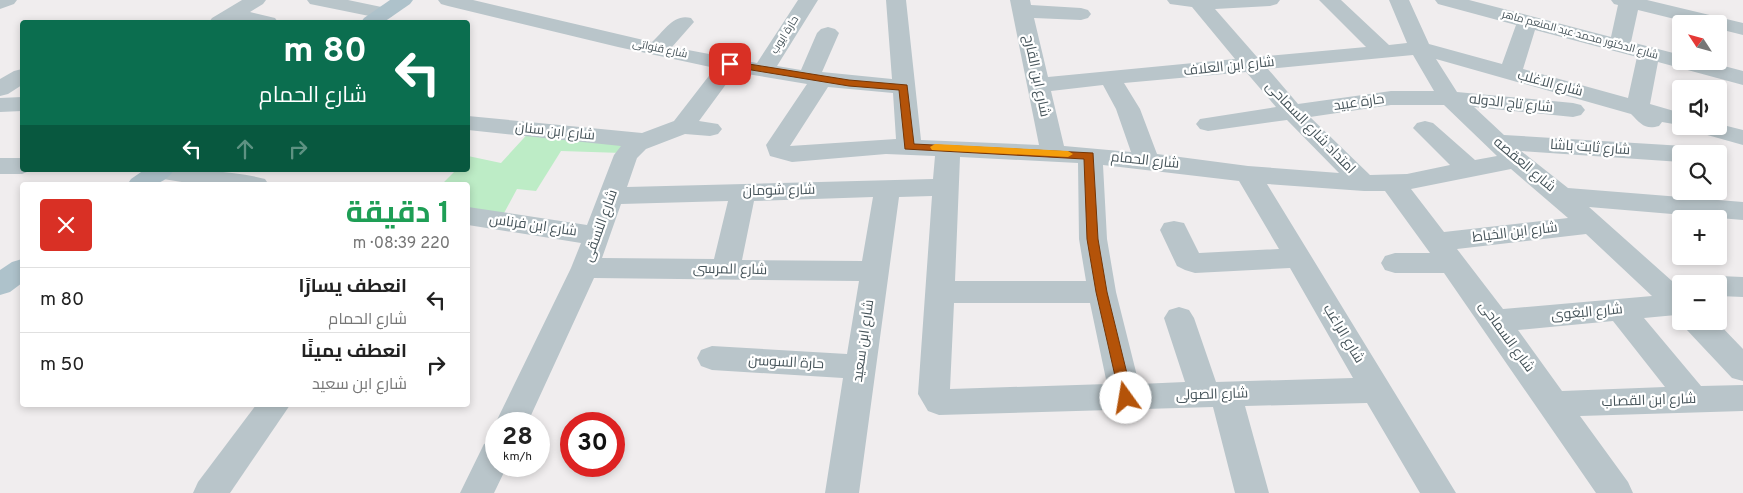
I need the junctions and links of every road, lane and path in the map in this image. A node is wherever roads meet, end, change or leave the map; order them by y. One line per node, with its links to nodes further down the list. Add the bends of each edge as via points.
1 (7, 0): 14 (street)
2 (256, 0): 18 (street)
3 (317, 0): 19 (street)
4 (403, 0): 19 (main road)
5 (448, 0): 15 (street, شارع قنواتى)
6 (808, 0): 32 (street, حارة ايوب)
7 (896, 0): 39 (street)
8 (1270, 0): 13 (street)
9 (1329, 0): 27 (street)
10 (1399, 0): 25 (street, شارع العقصه)
11 (1445, 0): 22 (street, شارع الدكتور محمد عبد المنعم ماهر)
12 (1625, 1): 23 (street); 24 (street)
13 (1188, 2): 31 (street, امتداد شارع السماحى)
14 (0, 3)
15 (478, 3): 26 (street, شارع قنواتى)
16 (1021, 5): 17 (street); 38 (street, شارع ابن القارح)
17 (1081, 14)
18 (225, 18): 20 (street)
19 (377, 18)
20 (246, 20)
21 (684, 22): 26 (street)
22 (1527, 22): 24 (street, شارع الدكتور محمد عبد المنعم ماهر); 33 (street)
23 (1743, 29)
24 (1620, 46): 29 (street, شارع الدكتور محمد عبد المنعم ماهر)
25 (1420, 48): 27 (street, شارع ابن العلاف); 33 (street, شارع الاغلب); 41 (street, شارع العقصه)
26 (658, 49): 30 (street, شارع قنواتى)
27 (1383, 51): 31 (street, شارع ابن العلاف)
28 (845, 52): 35 (street, via 825,41)
29 (1649, 54): 37 (street, شارع الدكتور محمد عبد المنعم ماهر); 44 (street)
30 (730, 64): 32 (street, شارع قنواتى); 50 (street, شارع النسقى)
31 (1251, 64): 36 (street, شارع ابن العلاف); 46 (street, امتداد شارع السماحى)
32 (763, 70): 35 (street, شارع قنواتى)
33 (1510, 74): 44 (street, شارع الاغلب)
34 (20, 77): 40 (street)
35 (815, 78): 39 (street, شارع قنواتى); 58 (street, شارع الحمام, via 778,145 779,151 792,154 862,147)
36 (1110, 78): 38 (street, شارع ابن العلاف); 64 (street, via 1128,109)
37 (1743, 78)
38 (1038, 85): 60 (street, شارع ابن القارح)
39 (904, 87): 58 (street)
40 (0, 89)
41 (1450, 98): 45 (street, شارع تاج الدوله); 46 (street, حارة عبيد, via 1391,98); 56 (street, شارع العقصه)
42 (20, 104): 43 (street)
43 (0, 105)
44 (1639, 108): 47 (street, شارع الاغلب); 57 (street)
45 (1573, 110)
46 (1293, 113): 49 (street, حارة عبيد); 73 (street, امتداد شارع السماحى)
47 (1672, 117)
48 (470, 123): 55 (street, شارع ابن سنان)
49 (1208, 124)
50 (682, 126): 51 (street); 55 (street, شارع النسقى)
51 (710, 128)
52 (1425, 128): 67 (street)
53 (1727, 133): 54 (street)
54 (1743, 138)
55 (643, 141): 77 (street, شارع النسقى, via 626,156)
56 (1496, 142): 61 (street, شارع ثابت باشا); 63 (street, شارع العقصه)
57 (1675, 145)
58 (909, 147): 59 (street, شارع الحمام)
59 (948, 148): 60 (street, شارع الحمام); 74 (street)
60 (1053, 153): 62 (street, شارع الحمام)
61 (1672, 153)
62 (1090, 156): 64 (street, شارع الحمام); 95 (street, via 1092,239)
63 (1516, 160): 67 (street, شارع الحمام); 78 (street, شارع العقصه)
64 (1147, 161): 70 (street, شارع الحمام)
65 (0, 166): 66 (street)
66 (20, 166)
67 (1469, 169): 73 (street, شارع الحمام)
68 (158, 172): 71 (main road)
69 (174, 172): 72 (street)
70 (1248, 174): 73 (street, شارع الحمام); 85 (street, شارع الراغب)
71 (144, 182)
72 (237, 182)
73 (1379, 183): 84 (street, شارع السماحى)
74 (946, 187): 75 (street, شارع شومان); 94 (street)
75 (887, 189): 76 (street, شارع شومان); 90 (street, شارع ابن سعيد)
76 (744, 192): 77 (street, شارع شومان); 89 (street)
77 (611, 196): 83 (street, شارع النسقى)
78 (1561, 196): 79 (street); 81 (street, شارع العقصه)
79 (1735, 208)
80 (470, 216): 83 (street, شارع ابن فرناس)
81 (1592, 224): 84 (street, شارع ابن الخياط); 96 (street, شارع العقصه)
82 (1174, 230): 85 (street, via 1187,259 1192,262)
83 (598, 236): 87 (street, شارع النسقى)
84 (1445, 253): 86 (street, شارع ابن الخياط); 100 (street, شارع السماحى)
85 (1298, 258): 105 (street, شارع الراغب)
86 (1395, 263)
87 (585, 268): 89 (street, شارع المرسى); 112 (street, شارع النسقى)
88 (20, 270): 91 (main road)
89 (726, 270): 90 (street, شارع المرسى)
90 (874, 271): 103 (street, شارع ابن سعيد)
91 (0, 285)
92 (1727, 286): 93 (street)
93 (1743, 287)
94 (941, 292): 95 (street); 107 (street, شارع الصولى, via 936,401)
95 (1102, 292): 107 (street)
96 (1672, 293)
97 (1672, 301): 98 (street, شارع البغوى)
98 (1621, 310): 100 (street, شارع البغوى); 109 (street)
99 (1179, 318): 106 (street)
100 (1495, 321): 110 (street, شارع السماحى)
101 (1707, 330): 104 (street, شارع العقصه)
102 (712, 358): 103 (street, حارة السوسن)
103 (860, 367): 116 (street, شارع ابن سعيد)
104 (1743, 369)
105 (1376, 390): 106 (street, شارع الصولى); 118 (street, شارع الراغب)
106 (1215, 395): 107 (street, شارع الصولى); 117 (street)
107 (1126, 398)
108 (1743, 398): 109 (street, شارع ابن القصاب)
109 (1694, 400): 110 (street, شارع ابن القصاب)
110 (1554, 404): 119 (street, شارع السماحى)
111 (273, 407): 114 (street)
112 (517, 412)
113 (485, 477): 115 (street)
114 (210, 493)
115 (477, 493)
116 (842, 493)
117 (1252, 493)
118 (1440, 493)
119 (1616, 493)

